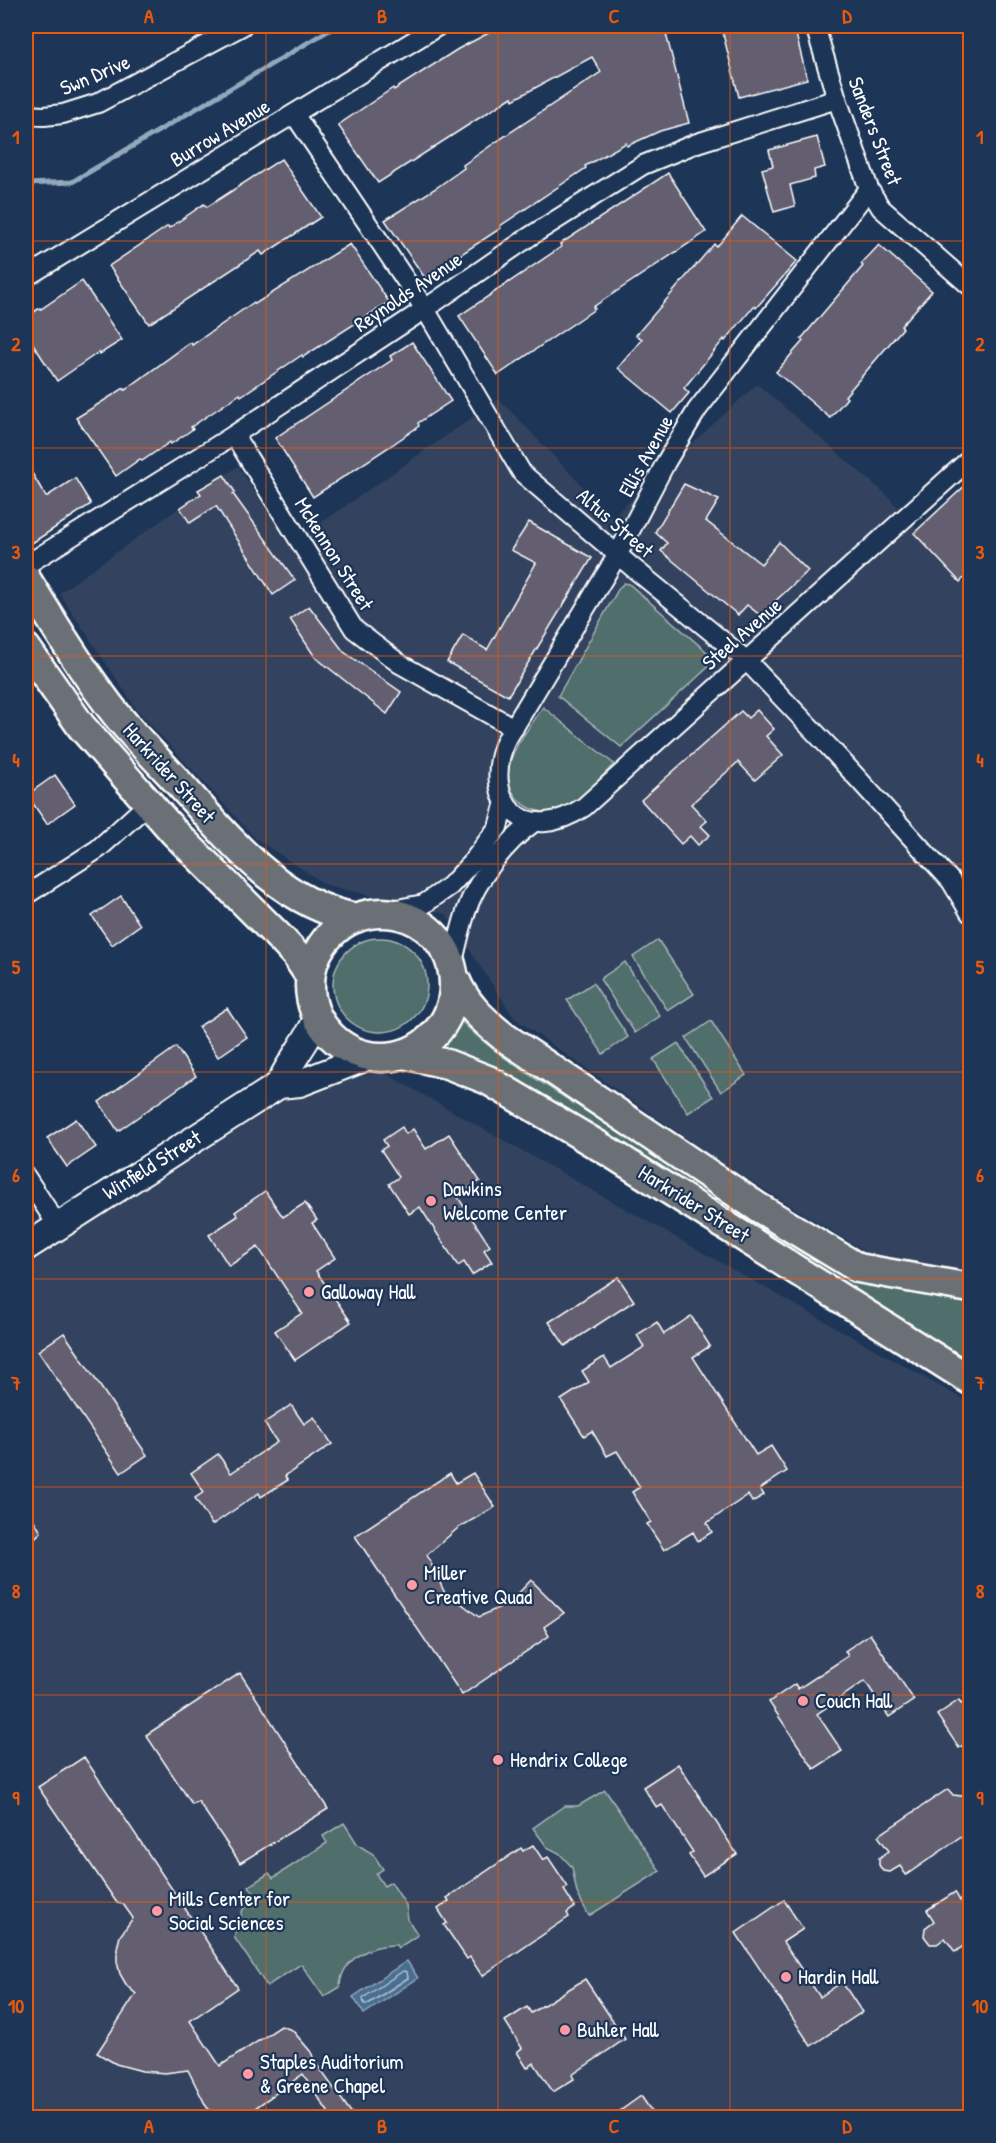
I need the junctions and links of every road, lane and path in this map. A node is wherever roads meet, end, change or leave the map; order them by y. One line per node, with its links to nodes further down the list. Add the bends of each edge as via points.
1 (242, 26): 5 (street, Swn Drive, via 98,103 63,114)
2 (438, 26): 6 (street, Burrow Avenue)
3 (815, 26): 4 (street, Sanders Street)
4 (837, 99): 7 (street, Sanders Street); 10 (street, Reynolds Avenue, via 697,143 643,165)
5 (26, 114)
6 (294, 114): 8 (street, Burrow Avenue); 10 (street, Altus Street)
7 (869, 189): 9 (street, Sanders Street, via 881,208); 13 (street, Ellis Avenue, via 697,410)
8 (26, 277)
9 (970, 286)
10 (425, 309): 11 (street, Reynolds Avenue); 13 (street, Altus Street, via 522,473)
11 (234, 435): 14 (street, Reynolds Avenue); 18 (street, Mckennon Street, via 354,629 399,664)
12 (970, 459): 17 (street, Steel Avenue)
13 (618, 554): 17 (street, Altus Street); 18 (street, Ellis Avenue)
14 (26, 566)
15 (26, 579): 24 (main road, Harkrider Street, via 104,700 256,864 282,886 324,910)
16 (26, 648): 20 (main road, Harkrider Street, via 81,726)
17 (746, 660): 21 (street, Steel Avenue, via 584,807 556,821); 23 (street, Altus Street, via 951,881)
18 (514, 728): 19 (street, Ellis Avenue, via 498,767)
19 (505, 802): 21 (street); 24 (street, via 490,840 450,886 424,904)
20 (149, 803): 22 (street, via 98,849); 26 (main road, Harkrider Street, via 283,941)
21 (533, 823): 25 (street, via 516,835 478,886 466,911)
22 (26, 896)
23 (970, 913)
24 (366, 915): 25 (main road, via 396,914 416,921 446,951); 26 (main road, via 339,927 322,944)
25 (453, 973): 28 (main road, via 454,994 447,1017 433,1036); 34 (main road, Harkrider Street, via 461,993 475,1011 504,1037 756,1206 858,1268)
26 (310, 976): 27 (main road, via 311,1001)
27 (317, 1019): 29 (main road, via 331,1037); 30 (street, Winfield Street)
28 (404, 1054): 29 (main road); 35 (main road, Harkrider Street, via 447,1064 488,1080 611,1153)
29 (367, 1057): 30 (street, Winfield Street, via 300,1083)
30 (279, 1085): 32 (street, Winfield Street)
31 (26, 1177): 32 (street)
32 (58, 1226): 33 (street, Winfield Street)
33 (26, 1247)
34 (970, 1288)
35 (970, 1380)

